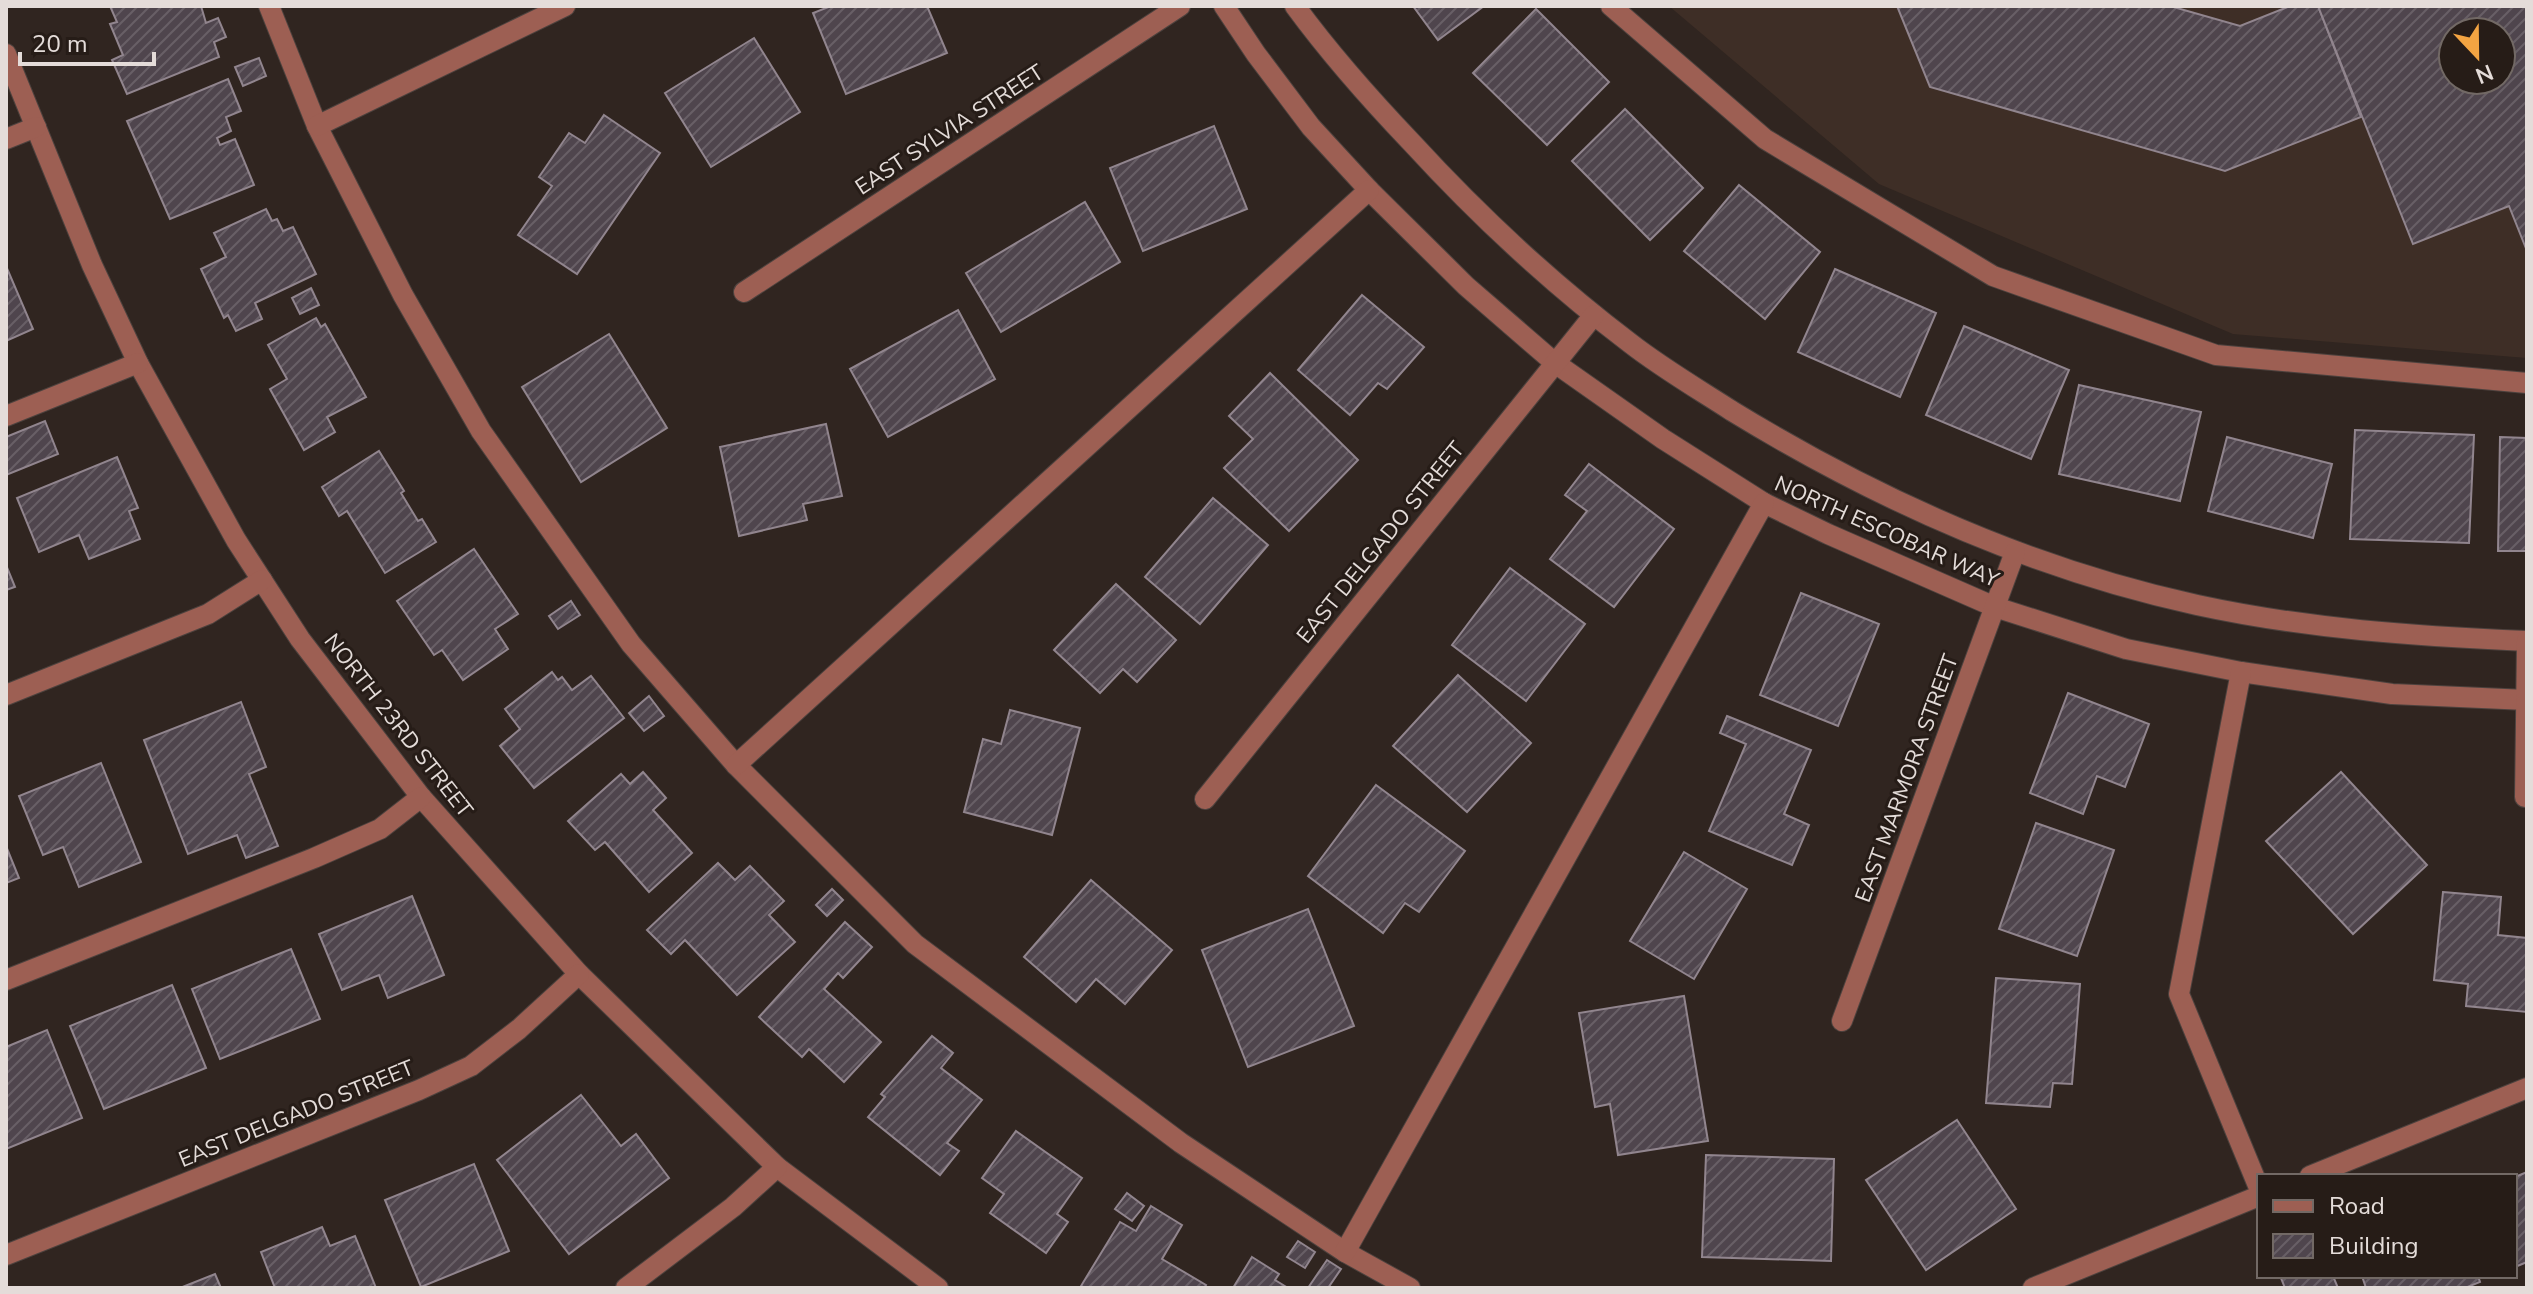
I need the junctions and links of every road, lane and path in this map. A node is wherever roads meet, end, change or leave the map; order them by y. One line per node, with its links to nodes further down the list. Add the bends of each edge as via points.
1 (269, 6): 8 (street)
2 (565, 6): 8 (street)
3 (1180, 6): 12 (street, EAST SYLVIA STREET)
4 (1224, 6): 11 (street, NORTH ESCOBAR WAY, via 1311,127)
5 (1295, 6): 13 (street, NORTH ESCOBAR WAY, via 1372,101 1473,207)
6 (1611, 6): 16 (street, via 1765,139 1993,276 2216,355)
7 (6, 54): 9 (street, NORTH 23RD STREET)
8 (317, 126): 26 (street, via 403,295 481,431 631,644)
9 (36, 127): 10 (street); 14 (street, NORTH 23RD STREET)
10 (6, 139)
11 (1369, 190): 15 (street, NORTH ESCOBAR WAY, via 1466,286); 26 (street)
12 (744, 292)
13 (1594, 315): 15 (street, EAST DELGADO STREET); 19 (street, NORTH ESCOBAR WAY, via 1686,382 1776,437 1889,497)
14 (138, 363): 17 (street); 20 (street, NORTH 23RD STREET)
15 (1555, 363): 18 (street, NORTH ESCOBAR WAY); 29 (street, EAST DELGADO STREET)
16 (2527, 383)
17 (6, 416)
18 (1764, 503): 21 (street, NORTH ESCOBAR WAY); 38 (street)
19 (2015, 552): 21 (street, EAST MARMORA STREET); 22 (street, NORTH ESCOBAR WAY, via 2196,604 2275,619 2352,631)
20 (262, 580): 24 (street, via 208,614); 27 (street, NORTH 23RD STREET, via 300,639)
21 (1995, 607): 23 (street, NORTH ESCOBAR WAY, via 2126,649); 32 (street, EAST MARMORA STREET)
22 (2527, 641): 25 (street, NORTH ESCOBAR WAY)
23 (2241, 672): 25 (street, NORTH ESCOBAR WAY, via 2392,694); 36 (street, via 2179,994)
24 (6, 695)
25 (2527, 700): 28 (street, NORTH ESCOBAR WAY)
26 (736, 765): 38 (street, via 915,944 1181,1143)
27 (421, 797): 30 (street, NORTH 23RD STREET); 31 (street, via 367,835)
28 (2525, 797)
29 (1205, 799)
30 (579, 974): 34 (street, NORTH 23RD STREET); 39 (street, EAST DELGADO STREET, via 471,1066)
31 (6, 980)
32 (1842, 1021)
33 (2527, 1088): 35 (street)
34 (777, 1167): 40 (street); 41 (street, NORTH 23RD STREET)
35 (2315, 1174)
36 (2257, 1183)
37 (2257, 1197): 43 (street)
38 (1345, 1252): 42 (street)
39 (6, 1255)
40 (626, 1288)
41 (938, 1288)
42 (1410, 1288)
43 (2033, 1288)

